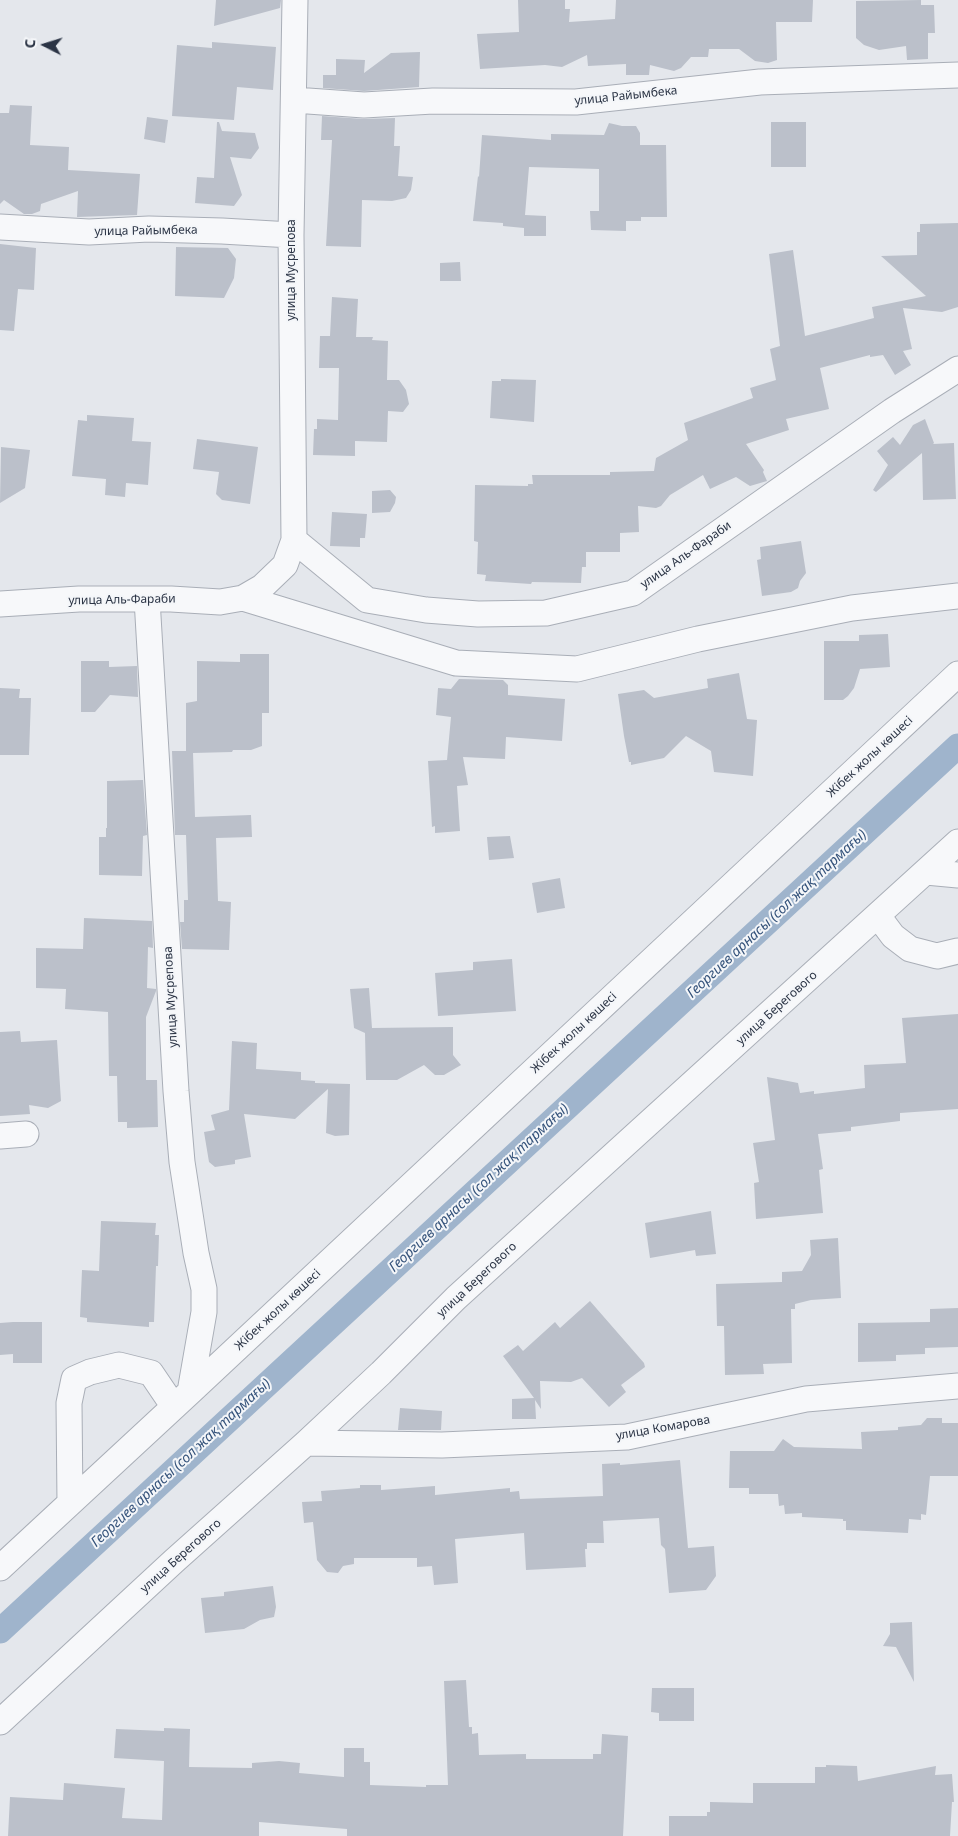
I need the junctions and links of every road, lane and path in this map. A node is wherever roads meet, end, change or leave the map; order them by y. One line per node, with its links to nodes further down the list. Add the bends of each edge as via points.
1 (295, 0): 3 (street, улица Мусрепова)
2 (958, 75): 3 (street, улица Райымбека, via 760,82 576,102 433,101 364,105)
3 (294, 100): 5 (street, улица Мусрепова)
4 (0, 228): 5 (street, улица Райымбека, via 89,232 167,229)
5 (291, 235): 7 (street, улица Мусрепова)
6 (958, 369): 7 (street, улица Аль-Фараби, via 633,592 546,612 478,614 426,610 367,600)
7 (294, 540): 9 (street, улица Аль-Фараби, via 285,565)
8 (958, 596): 9 (street, улица Аль-Фараби, via 852,608 698,639 577,669 456,663)
9 (243, 598): 10 (street, улица Аль-Фараби, via 220,602)
10 (148, 599): 11 (street, улица Аль-Фараби); 21 (street, улица Мусрепова, via 176,1100 182,1162 204,1289 204,1312)
11 (0, 604)
12 (958, 674): 21 (street, Жібек жолы көшесі)
13 (958, 842): 14 (street, улица Берегового)
14 (926, 872): 15 (street); 16 (street, улица Берегового)
15 (958, 875)
16 (878, 916): 17 (street, via 893,936 910,949 937,956); 22 (street, улица Берегового, via 456,1298)
17 (958, 951)
18 (26, 1134): 19 (street)
19 (0, 1136)
20 (958, 1386): 22 (street, улица Комарова, via 806,1399 627,1437 442,1445)
21 (182, 1400): 23 (street, Жібек жолы көшесі); 23 (street, via 151,1373 119,1365 74,1379 69,1403)
22 (306, 1443): 25 (street, улица Берегового)
23 (70, 1503): 24 (street, Жібек жолы көшесі)
24 (0, 1568)
25 (0, 1722)

